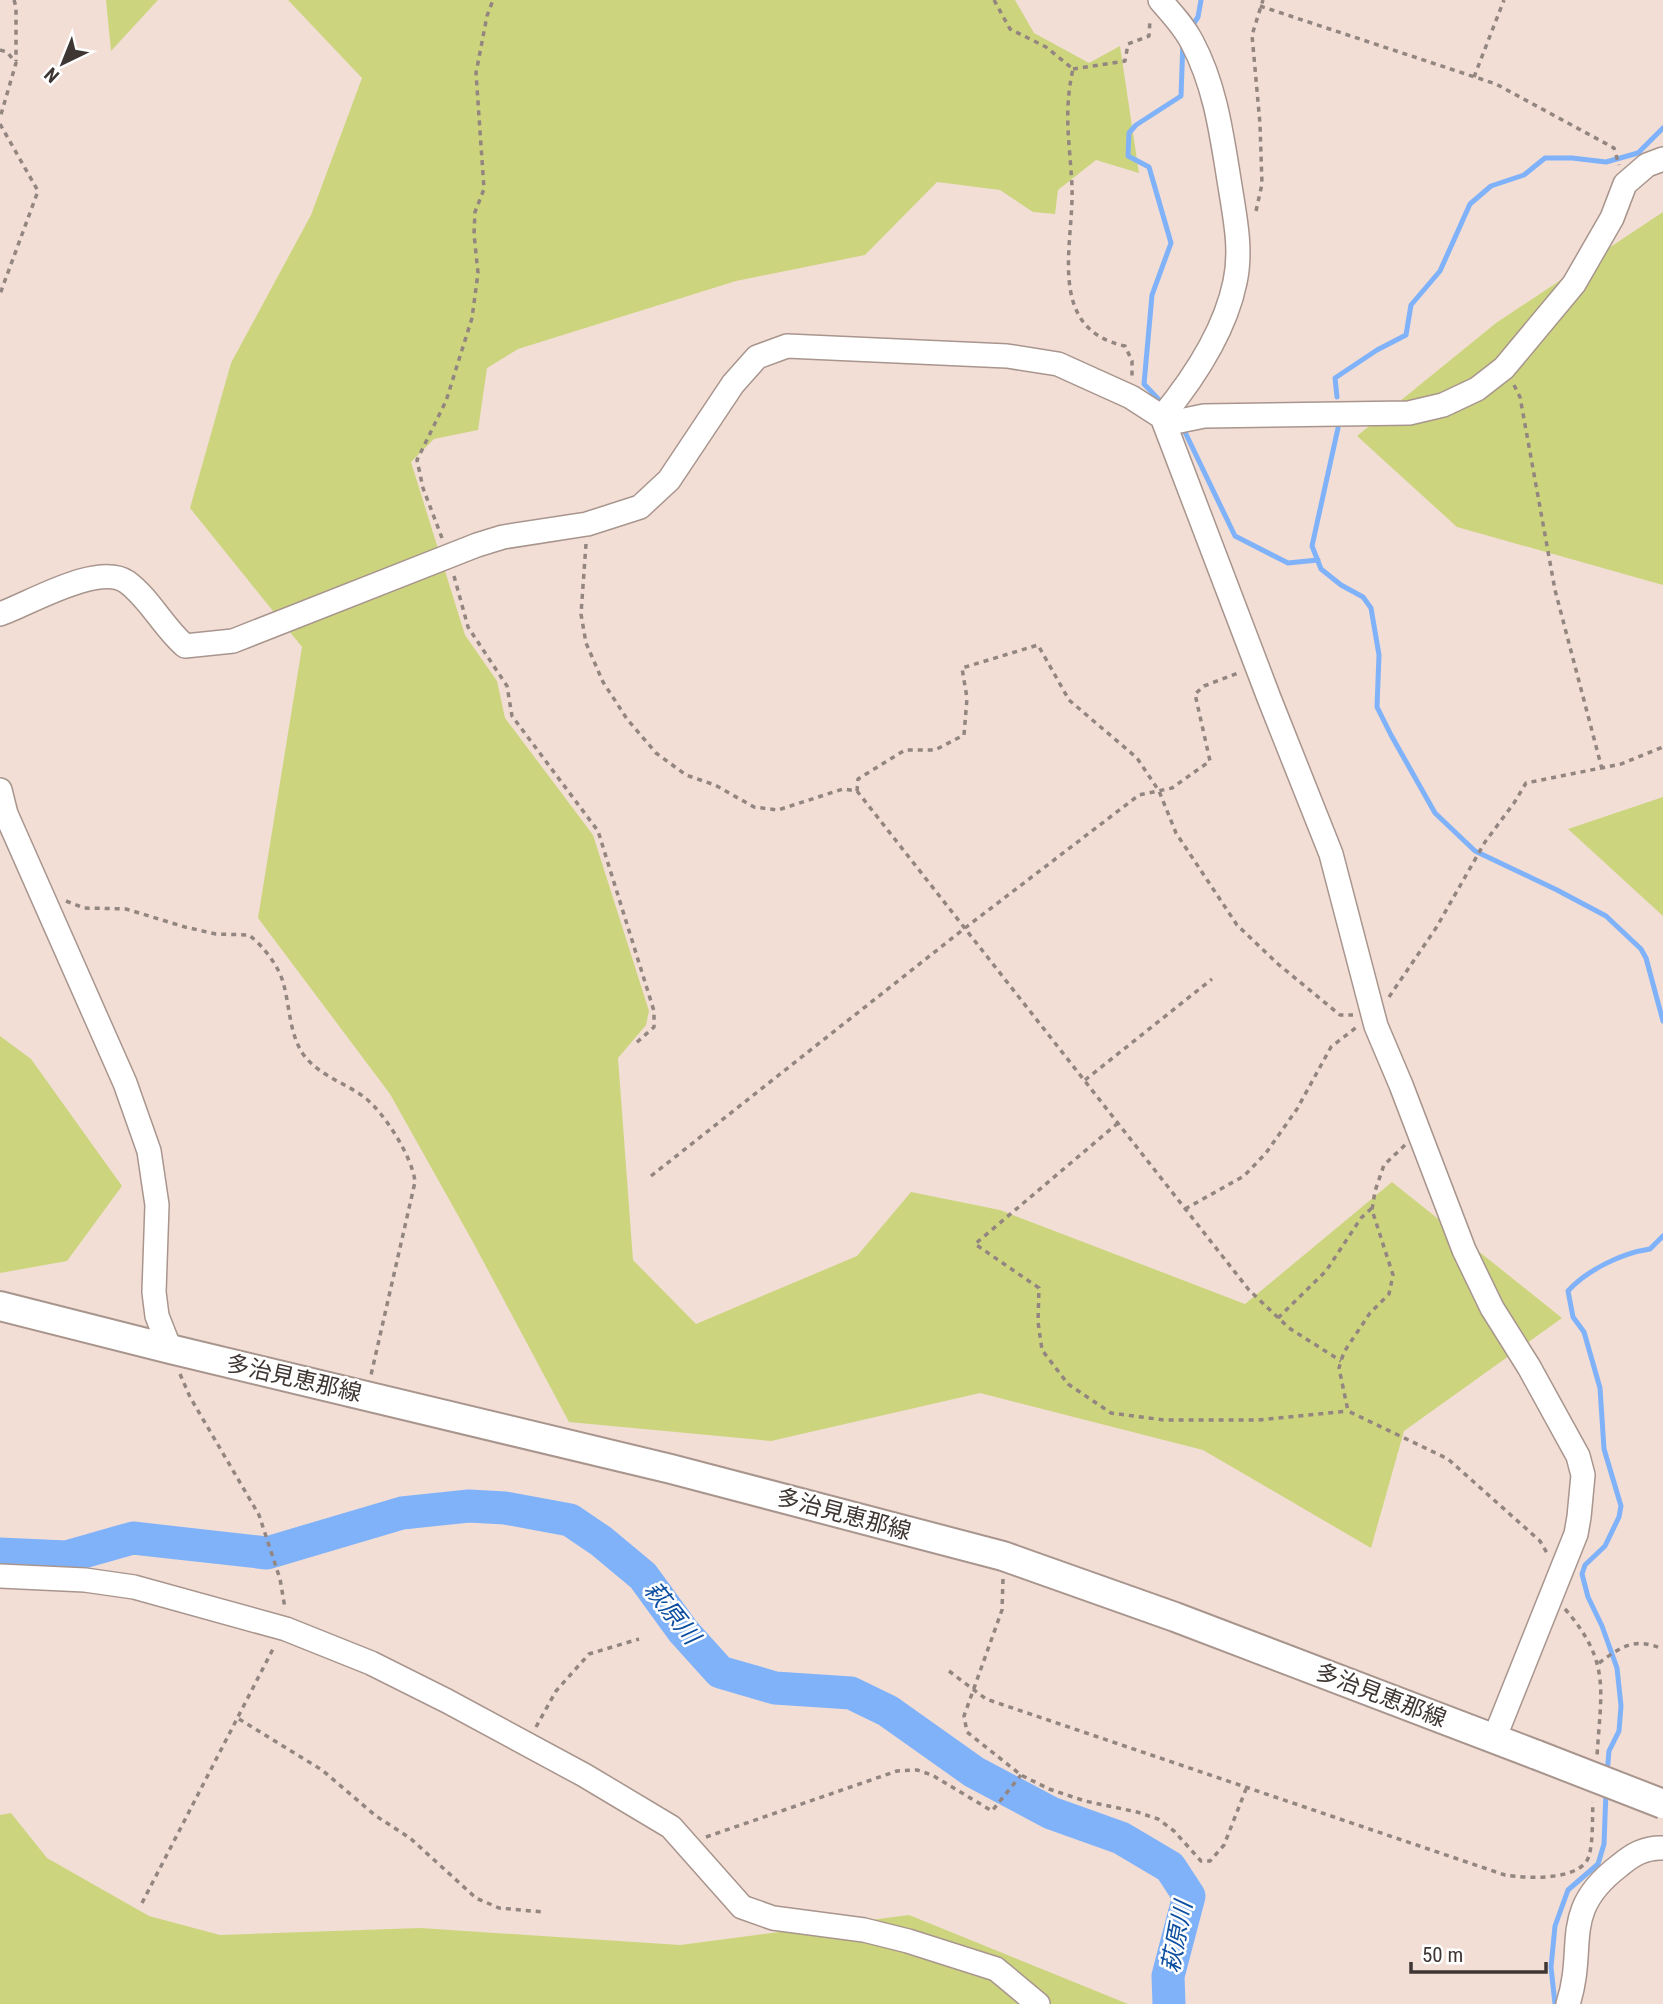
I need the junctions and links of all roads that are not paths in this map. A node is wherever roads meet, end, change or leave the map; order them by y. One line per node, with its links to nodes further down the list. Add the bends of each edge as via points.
1 (1165, 5): 3 (street, via 1189,36 1219,114 1238,239 1236,281 1225,316)
2 (1663, 159): 3 (street, via 1647,165 1625,184 1612,218 1574,284 1504,368 1466,395 1409,413 1204,416)
3 (1164, 421): 4 (street, via 1131,397 1058,364 1007,356 787,346 757,357 733,384 669,480 640,507 587,524 477,545 233,641 185,646 125,581 96,577); 9 (street, via 1331,853 1372,1012 1464,1251 1578,1457 1583,1475 1576,1534)
4 (0, 614)
5 (0, 790): 7 (street, via 6,814 125,1083 149,1151 157,1205 154,1292)
6 (0, 1306): 7 (main road, 多治見恵那線)
7 (170, 1349): 9 (main road, 多治見恵那線, via 671,1469 1003,1556)
8 (0, 1576): 13 (street, via 134,1587 285,1629 401,1677 671,1827 741,1907 773,1918 864,1930 996,1969)
9 (1494, 1739): 10 (main road, 多治見恵那線, bridge)
10 (1663, 1804)
11 (1663, 1848): 12 (street, via 1644,1850 1628,1859 1592,1893 1580,1914)
12 (1575, 1999)
13 (1038, 2004)

